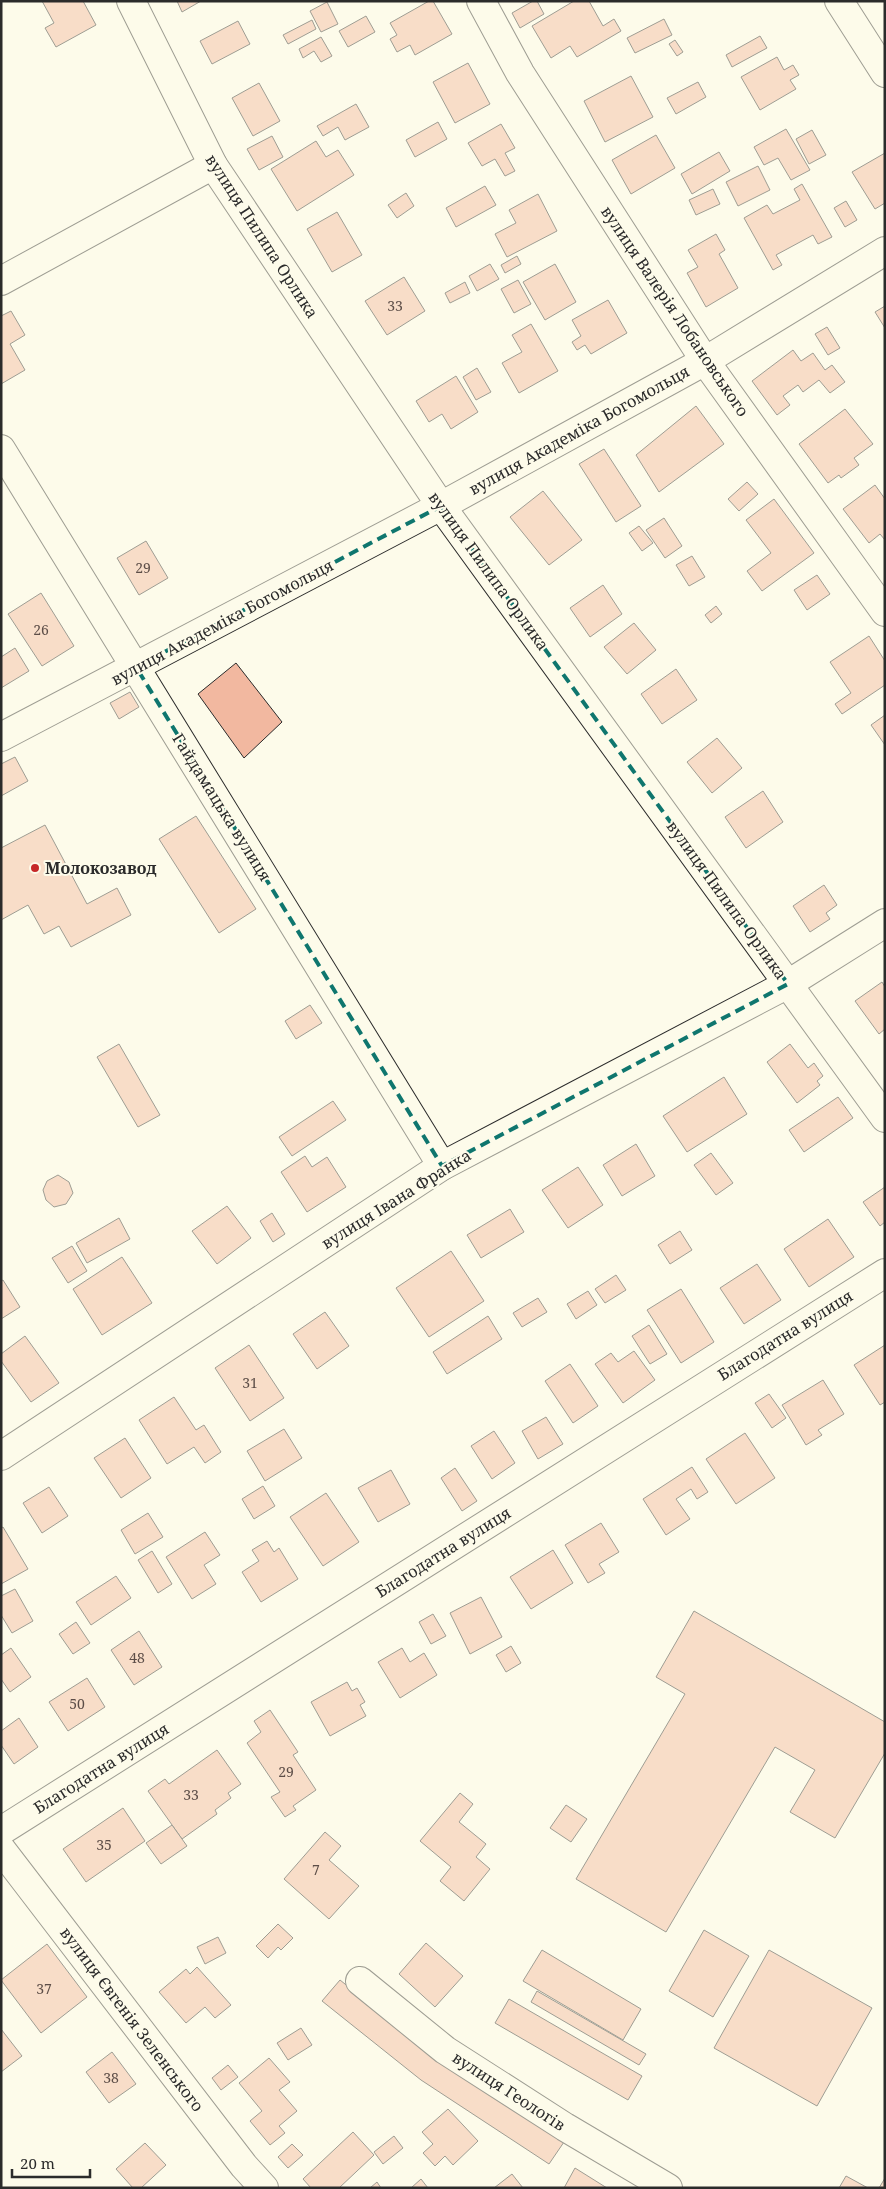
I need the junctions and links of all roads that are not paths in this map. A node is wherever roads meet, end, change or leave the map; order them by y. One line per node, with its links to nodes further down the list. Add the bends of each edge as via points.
1 (131, 1): 5 (street, вулиця Пилипа Орлика)
2 (481, 1): 8 (street, вулиця Валерія Лобановського, via 520,73)
3 (839, 1): 4 (street)
4 (885, 73)
5 (213, 165): 7 (street); 10 (street, вулиця Пилипа Орлика)
6 (885, 251): 8 (street, вулиця Академіка Богомольця)
7 (1, 281)
8 (705, 360): 10 (street, вулиця Академіка Богомольця); 11 (street, вулиця Валерія Лобановського)
9 (1, 449): 12 (street, Гайдамацька вулиця)
10 (442, 506): 12 (street, вулиця Академіка Богомольця); 15 (street, вулиця Пилипа Орлика)
11 (885, 612)
12 (136, 667): 13 (street, вулиця Академіка Богомольця); 17 (street, Гайдамацька вулиця)
13 (1, 738)
14 (885, 923): 15 (street, вулиця Івана Франка)
15 (788, 984): 16 (street, вулиця Пилипа Орлика); 17 (street, вулиця Івана Франка)
16 (885, 1118)
17 (442, 1166): 19 (street, вулиця Івана Франка)
18 (885, 1272): 20 (street, Благодатна вулиця)
19 (1, 1456)
20 (1, 1831)
21 (1, 1849): 23 (street, вулиця Євгенія Зеленського)
22 (360, 1981): 24 (street, вулиця Геологів, via 445,2050 565,2128)
23 (264, 2188)
24 (668, 2188)

